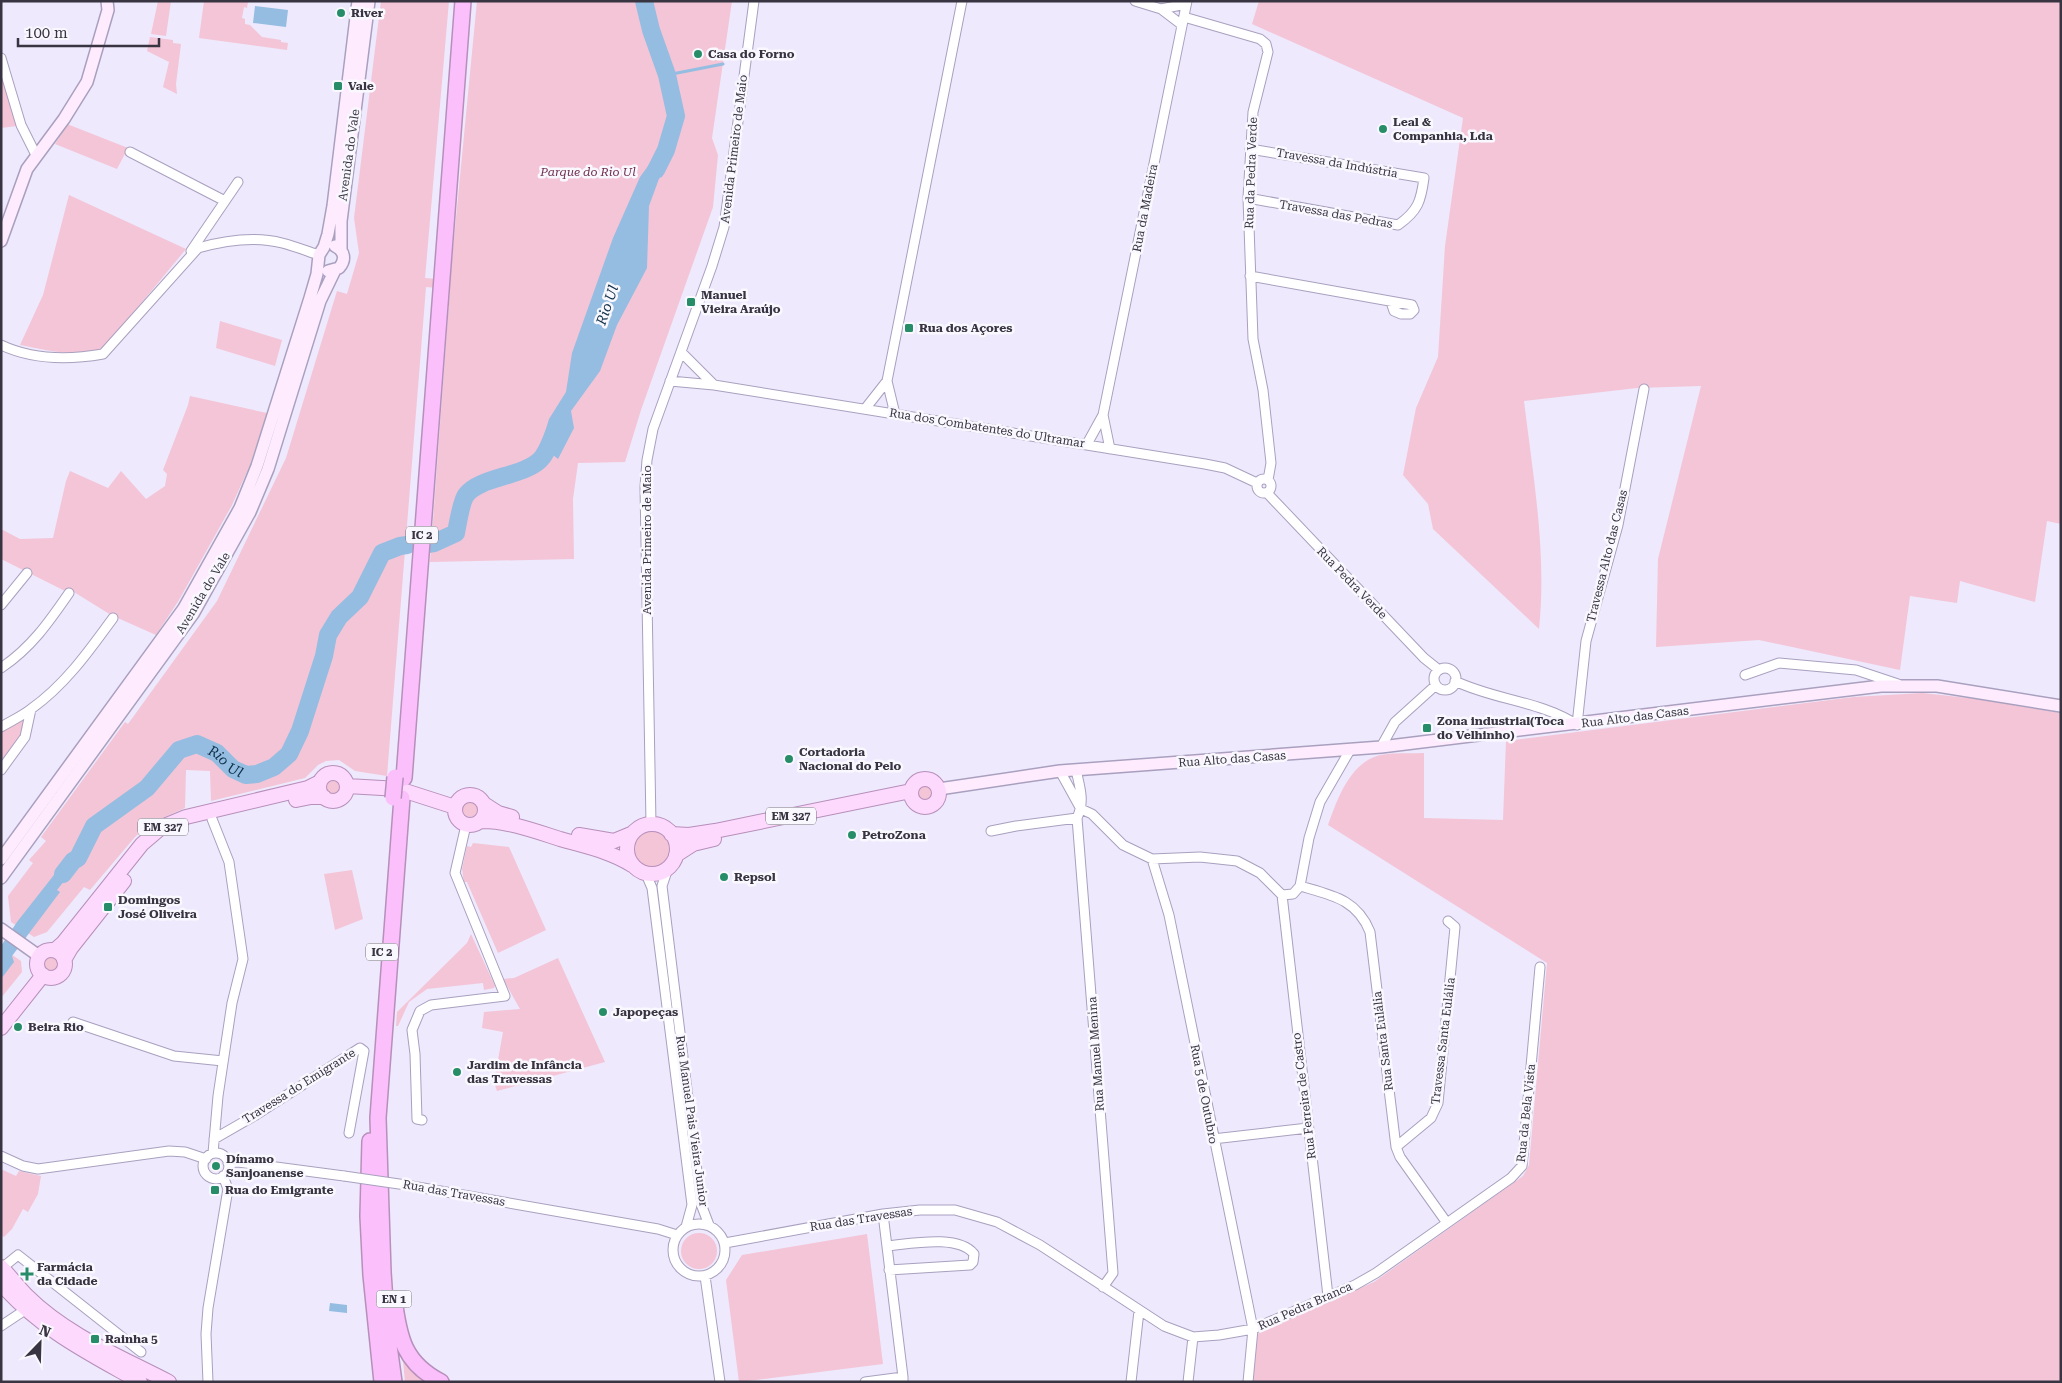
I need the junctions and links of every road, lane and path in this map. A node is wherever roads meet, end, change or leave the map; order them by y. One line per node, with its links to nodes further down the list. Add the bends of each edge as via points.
1 (358, 1): 23 (main road, Avenida do Vale, via 338,170 328,234)
2 (369, 1): 22 (main road, Avenida do Vale, via 342,208)
3 (456, 1): 61 (highway, IC 2)
4 (463, 1): 61 (highway, IC 2)
5 (754, 1): 29 (street, Avenida Primeiro de Maio, via 724,227)
6 (962, 1): 31 (street)
7 (1135, 1): 10 (street)
8 (1187, 3): 10 (street); 11 (street, Rua da Madeira)
9 (110, 4): 15 (main road, via 86,82)
10 (1161, 8): 11 (street)
11 (1183, 21): 13 (street, Rua da Pedra Verde, via 1260,39 1266,44 1268,52 1253,112); 36 (street, Rua da Madeira)
12 (1, 58): 15 (street, via 21,125)
13 (1250, 149): 16 (street, Travessa da Indústria); 18 (street, Rua da Pedra Verde)
14 (130, 152): 19 (street)
15 (36, 155): 20 (main road)
16 (1424, 178): 18 (street, Travessa das Pedras, via 1422,199 1409,217 1398,225)
17 (238, 182): 19 (street)
18 (1248, 198): 26 (street, Rua da Pedra Verde)
19 (225, 201): 24 (street)
20 (5, 223): 21 (main road, via 6,234)
21 (1, 241)
22 (341, 249): 23 (main road, via 333,245); 25 (main road, Avenida do Vale, via 344,262)
23 (320, 254): 24 (street, via 281,242 260,240 218,242 198,248); 25 (main road, via 325,269); 80 (main road, Avenida do Vale, via 310,298 257,466 240,508 184,608)
24 (188, 258): 28 (street, via 103,354 47,357 23,354)
25 (335, 270): 85 (main road, Avenida do Vale, via 320,301 268,469 250,512 193,614)
26 (1250, 276): 27 (street); 39 (street, Rua da Pedra Verde, via 1253,339 1263,390 1271,462)
27 (1391, 302)
28 (1, 345)
29 (680, 352): 30 (street, Avenida Primeiro de Maio); 32 (street)
30 (670, 381): 32 (street, Rua dos Combatentes do Ultramar); 74 (street, Avenida Primeiro de Maio, via 653,429 645,487)
31 (887, 381): 34 (street); 35 (street)
32 (714, 384): 34 (street, Rua dos Combatentes do Ultramar)
33 (1644, 389): 54 (street, Travessa Alto das Casas, via 1618,525 1586,641)
34 (865, 409): 35 (street, Rua dos Combatentes do Ultramar)
35 (895, 414): 37 (street, Rua dos Combatentes do Ultramar)
36 (1103, 415): 37 (street, Rua da Madeira); 38 (street, Rua da Madeira)
37 (1087, 444): 38 (street, Rua dos Combatentes do Ultramar)
38 (1110, 448): 40 (street, Rua dos Combatentes do Ultramar, via 1225,468)
39 (1268, 480): 40 (street, via 1262,479); 41 (street, via 1271,488)
40 (1257, 483): 41 (street, via 1258,492)
41 (1267, 493): 47 (street, Rua Pedra Verde)
42 (27, 573): 44 (street)
43 (69, 593): 46 (street, via 39,636)
44 (1, 605)
45 (113, 618): 53 (street, via 72,672)
46 (1, 668)
47 (1439, 670): 49 (street, via 1450,669); 51 (street, via 1434,675)
48 (1745, 675): 50 (street, via 1779,663 1817,665 1856,670)
49 (1455, 681): 51 (street, via 1445,690); 54 (street, via 1473,690 1563,716)
50 (1898, 685): 52 (main road, Rua Alto das Casas / EM 327, via 1956,688); 54 (main road, Rua Alto das Casas / EM 327)
51 (1436, 686): 56 (street, via 1395,722)
52 (2061, 706)
53 (31, 709): 55 (street); 58 (street, via 26,737)
54 (1577, 724): 56 (main road, Rua Alto das Casas / EM 327)
55 (1, 727)
56 (1381, 747): 57 (main road, Rua Alto das Casas / EM 327)
57 (1350, 750): 59 (main road, Rua Alto das Casas / EM 327); 86 (street, via 1320,802)
58 (1, 770)
59 (1076, 770): 60 (main road, Rua Alto das Casas / EM 327); 70 (street, via 1082,795)
60 (1060, 772): 64 (main road, Rua Alto das Casas / EM 327); 70 (street)
61 (399, 777): 67 (highway, IC 2)
62 (320, 782): 63 (main road, EM 327, via 333,773 344,778); 66 (main road); 91 (main road, EM 327, via 308,788 186,817 162,828 142,844 63,943)
63 (347, 786): 66 (main road, EM 327, via 339,800 331,801); 69 (main road, EM 327, via 399,789)
64 (939, 789): 65 (main road, EM 327, via 933,781 924,779 916,783); 65 (main road, EM 327, via 937,802 929,807 920,807)
65 (912, 796): 78 (main road, EM 327, via 715,831); 79 (main road, EM 327, via 693,844)
66 (324, 797): 71 (main road, EM 327, via 311,796)
67 (398, 798): 107 (highway, IC 2, via 378,1102); 132 (highway, IC 2, via 372,1107 368,1216)
68 (484, 804): 69 (main road, via 478,797 469,795 460,799); 73 (main road); 77 (main road, via 498,813 595,840 614,841)
69 (455, 807): 75 (main road, via 456,816)
70 (1081, 808): 72 (street); 81 (street, via 1092,814 1123,845)
71 (212, 818): 91 (main road, EM 327, via 166,836 147,851 71,948); 96 (street, via 229,862 243,958)
72 (1077, 818): 76 (street); 120 (street, Rua Manuel Menina, via 1113,1273)
73 (482, 821): 75 (main road); 82 (main road, via 495,821 581,845)
74 (651, 824): 77 (main road); 78 (main road, EM 327, via 659,825)
75 (466, 825): 97 (street, via 455,873 505,996 431,1004 420,1012 412,1030 417,1119)
76 (991, 831)
77 (631, 834): 82 (main road, via 626,849)
78 (671, 834): 79 (main road, via 677,848)
79 (676, 855): 83 (main road, EM 327)
80 (1, 859)
81 (1152, 859): 87 (street, via 1200,857 1237,861 1260,873); 101 (street, Rua 5 de Outubro, via 1169,915)
82 (632, 864): 84 (main road)
83 (668, 868): 84 (main road); 111 (street, Rua Manuel Pais Vieira Junior, via 662,886 701,1204)
84 (646, 874): 112 (street, Rua Manuel Pais Vieira Junior, via 652,888 692,1205)
85 (1, 878)
86 (1300, 886): 87 (street, via 1293,894); 102 (street, Rua Santa Eulália, via 1337,897 1354,908 1365,919 1370,932)
87 (1282, 895): 98 (street, Rua Ferreira de Castro)
88 (1448, 921): 102 (street, Travessa Santa Eulália, via 1455,927 1438,1103 1431,1118)
89 (3, 929): 90 (main road)
90 (33, 951): 91 (main road, EM 327, via 46,950); 93 (main road)
91 (60, 955): 93 (main road, EM 327, via 64,969 61,974 52,978)
92 (1540, 967): 110 (street, Rua da Bela Vista, via 1522,1166 1511,1178)
93 (43, 975): 95 (main road)
94 (73, 1022): 96 (street, via 174,1056)
95 (1, 1028)
96 (223, 1061): 100 (street)
97 (422, 1120)
98 (1308, 1128): 101 (street); 121 (street, Rua Ferreira de Castro)
99 (349, 1133): 100 (street, Travessa do Emigrante, via 364,1051 360,1048)
100 (214, 1139): 104 (street)
101 (1213, 1139): 125 (street, Rua 5 de Outubro)
102 (1396, 1147): 110 (street, Rua Santa Eulália)
103 (1, 1156): 104 (street, via 38,1169 169,1151)
104 (209, 1156): 105 (street, via 224,1156); 106 (street, via 204,1167 207,1174 215,1178)
105 (228, 1163): 106 (street, via 228,1170); 113 (street, Rua das Travessas, bridge, via 406,1185)
106 (223, 1176): 131 (street, via 228,1189 208,1308)
107 (381, 1198): 133 (highway, IC 2, via 387,1332); 134 (highway, EN 1, via 402,1341 416,1365)
108 (883, 1214): 109 (street, Rua das Travessas, via 955,1210); 114 (street, Rua das Travessas); 115 (street)
109 (997, 1222): 120 (street, Rua Pedra Branca, via 1040,1245)
110 (1447, 1223): 121 (street, Rua Pedra Branca, via 1376,1273)
111 (709, 1226): 112 (street); 114 (street, via 717,1230)
112 (686, 1227): 113 (street)
113 (677, 1235): 118 (street, via 673,1249 677,1265 690,1275)
114 (725, 1243): 118 (street, via 725,1255 720,1266)
115 (887, 1246): 117 (street); 117 (street, via 933,1241 962,1246 974,1254 970,1264)
116 (2, 1268): 127 (street, via 18,1255); 130 (main road, via 27,1296 60,1323)
117 (889, 1270): 128 (street)
118 (705, 1276): 135 (street)
119 (1, 1284): 122 (main road)
120 (1103, 1287): 123 (street, Rua Pedra Branca)
121 (1328, 1296): 125 (street, Rua Pedra Branca)
122 (25, 1310): 124 (street); 129 (main road, via 54,1333)
123 (1139, 1311): 126 (street, Rua Pedra Branca, via 1164,1326); 137 (street)
124 (1, 1326)
125 (1253, 1329): 126 (street, Rua Pedra Branca); 139 (street, Rua 5 de Outubro)
126 (1193, 1337): 138 (street)
127 (141, 1352)
128 (903, 1380): 136 (street)
129 (140, 1382)
130 (169, 1382)
131 (208, 1382)
132 (382, 1382)
133 (394, 1382)
134 (441, 1382)
135 (720, 1382)
136 (865, 1382)
137 (1131, 1382)
138 (1188, 1382)
139 (1248, 1382)

